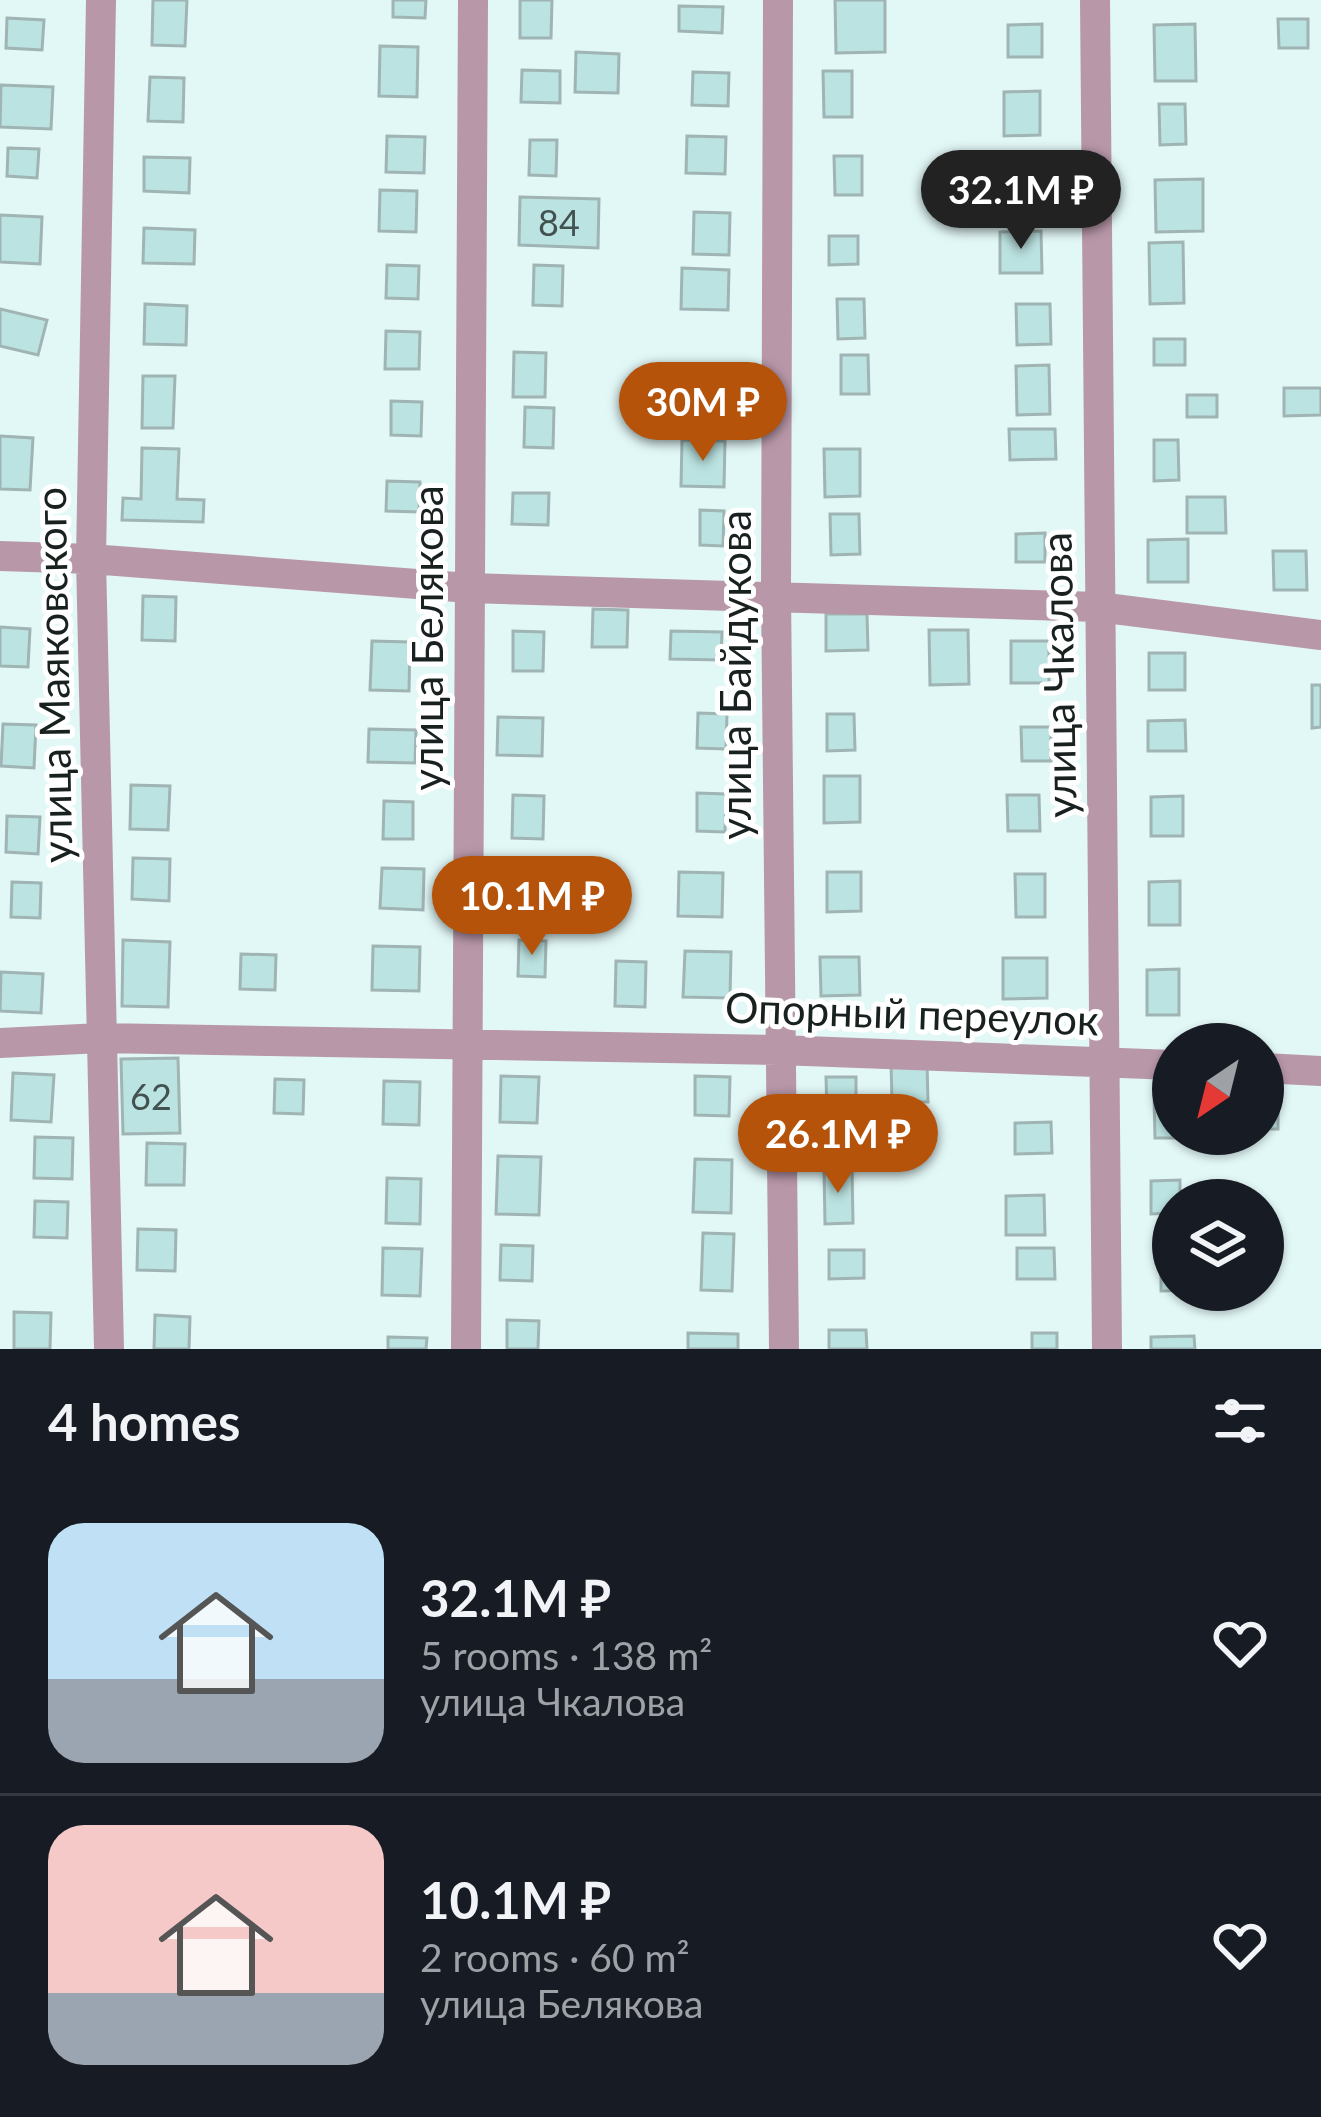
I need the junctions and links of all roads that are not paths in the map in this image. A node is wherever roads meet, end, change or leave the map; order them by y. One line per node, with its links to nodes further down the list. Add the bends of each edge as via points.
1 (101, 0): 6 (street, улица Маяковского)
2 (473, 0): 7 (street, улица Белякова)
3 (778, 0): 8 (street, улица Байдукова)
4 (1094, 0): 9 (street, улица Чкалова)
5 (0, 556): 6 (street)
6 (91, 559): 7 (street); 11 (street, улица Маяковского)
7 (469, 588): 8 (street); 13 (street, улица Белякова)
8 (776, 594): 9 (street); 14 (street, улица Байдукова)
9 (1098, 607): 10 (street); 15 (street, улица Чкалова)
10 (1321, 635)
11 (101, 1038): 12 (street, Опорный переулок); 13 (street, Опорный переулок); 19 (street, улица Маяковского)
12 (0, 1043)
13 (468, 1045): 14 (street, Опорный переулок); 20 (street, улица Белякова)
14 (779, 1049): 15 (street, Опорный переулок); 21 (street, улица Байдукова)
15 (1105, 1062): 16 (street, Опорный переулок); 22 (street, улица Чкалова)
16 (1152, 1064)
17 (1284, 1069): 18 (street)
18 (1321, 1071)
19 (109, 1349)
20 (466, 1349)
21 (784, 1349)
22 (1107, 1349)

